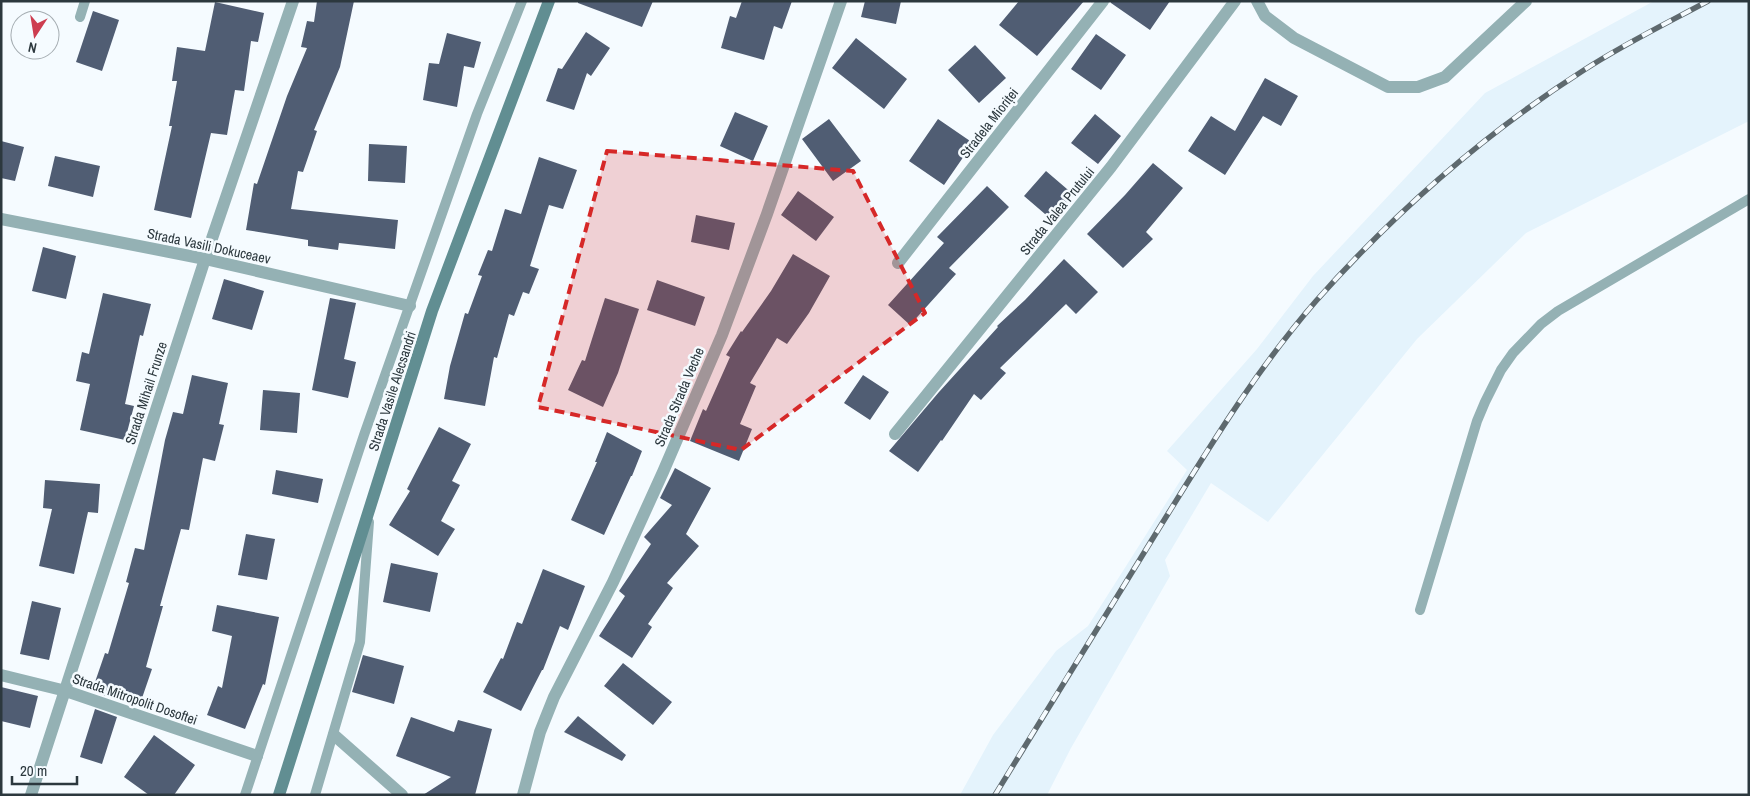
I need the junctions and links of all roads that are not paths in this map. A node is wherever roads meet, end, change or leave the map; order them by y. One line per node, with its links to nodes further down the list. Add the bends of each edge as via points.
1 (85, 1): 10 (lane)
2 (293, 1): 13 (street, Strada Mihail Frunze)
3 (522, 1): 15 (lane, via 477,114)
4 (550, 1): 17 (main road, Strada Vasile Alecsandri, via 432,311)
5 (841, 1): 28 (street, Strada Strada Veche, via 722,335 613,582 554,697 540,732)
6 (1103, 1): 14 (street, Stradela Mioriței)
7 (1235, 1): 16 (street, Strada Valea Prutului, via 1111,167)
8 (1257, 1): 9 (street, via 1265,16 1294,38 1388,87 1418,87 1446,77)
9 (1526, 1)
10 (80, 17)
11 (1749, 199): 18 (lane, via 1558,311 1514,353 1501,370 1477,421)
12 (1, 219): 13 (street, Strada Vasili Dokuceaev)
13 (205, 259): 15 (street, Strada Vasili Dokuceaev); 20 (street, Strada Mihail Frunze)
14 (898, 263)
15 (410, 306): 22 (lane)
16 (895, 434)
17 (370, 508): 21 (lane, via 360,642); 25 (main road, Strada Vasile Alecsandri)
18 (1420, 610)
19 (1, 675): 20 (street, Strada Mitropolit Dosoftei)
20 (66, 691): 22 (street, Strada Mitropolit Dosoftei); 23 (street, Strada Mihail Frunze)
21 (334, 735): 26 (lane); 27 (street)
22 (257, 756): 24 (lane)
23 (31, 795)
24 (245, 795)
25 (279, 795)
26 (315, 795)
27 (402, 795)
28 (523, 795)

